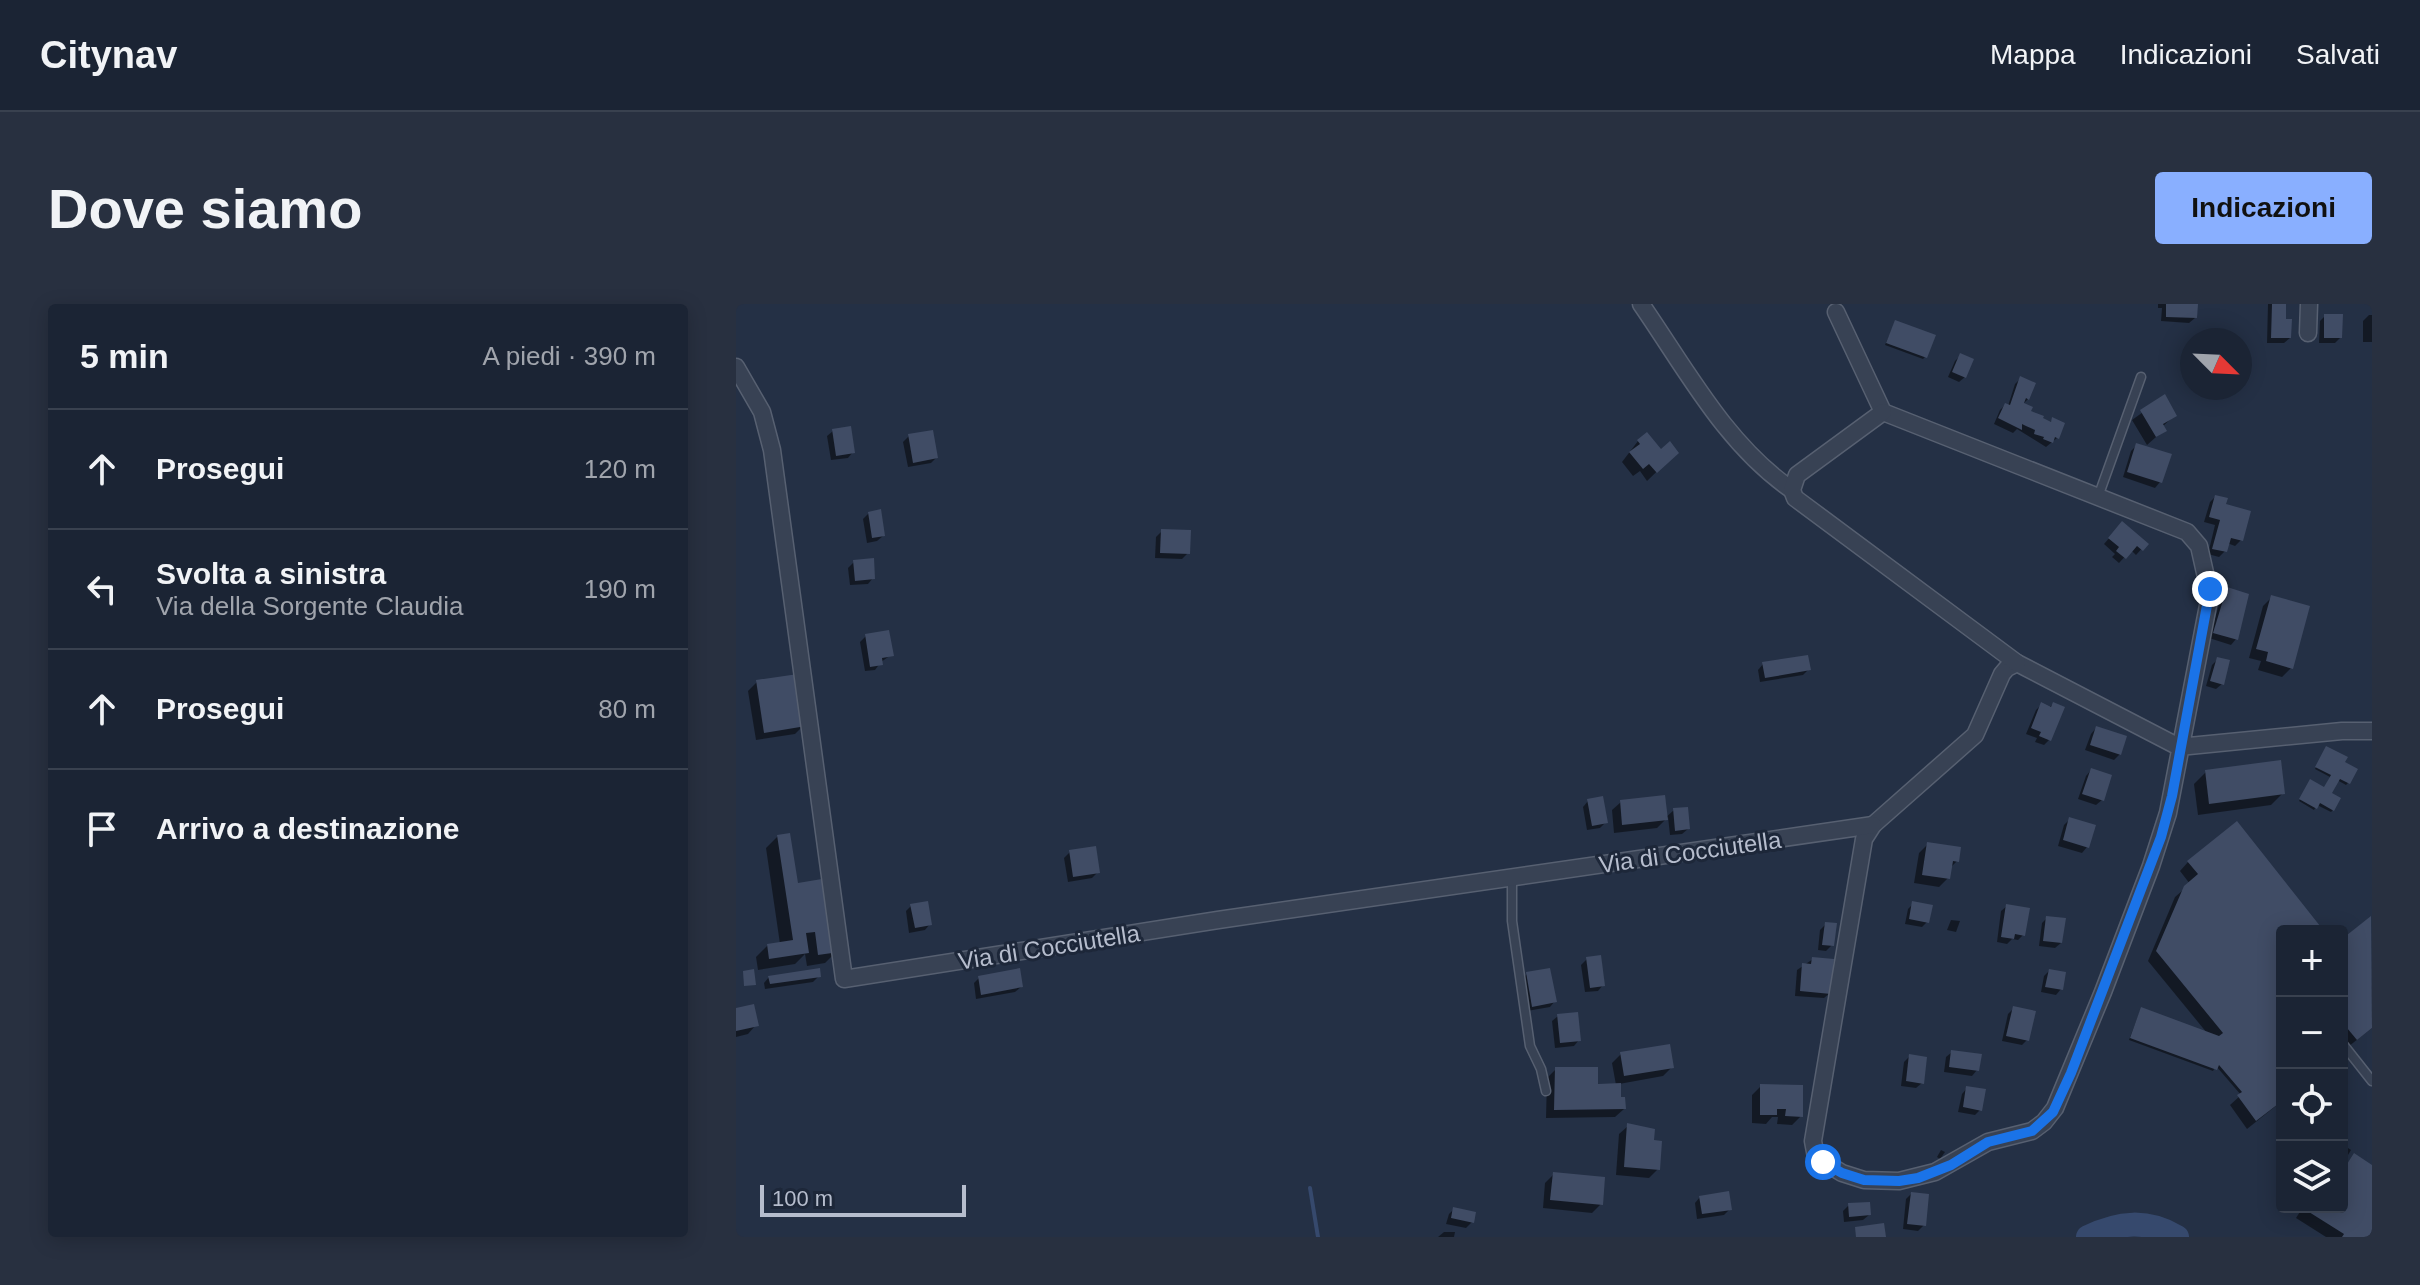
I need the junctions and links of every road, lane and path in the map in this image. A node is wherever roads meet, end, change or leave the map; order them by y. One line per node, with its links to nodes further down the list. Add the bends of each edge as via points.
1 (1641, 304): 8 (street, via 1734,437)
2 (2309, 304): 4 (street)
3 (1836, 312): 7 (street)
4 (2308, 333)
5 (736, 367): 14 (street, Via di Cocciutella, via 762,412 772,450 844,979)
6 (2141, 377): 9 (lane)
7 (1883, 412): 8 (street, via 1804,469); 9 (street)
8 (1792, 490): 10 (street, via 1802,505)
9 (2098, 498): 12 (street, via 2187,532 2199,546 2210,595)
10 (2017, 663): 12 (street); 13 (street, via 2002,674 1975,735)
11 (2372, 731): 12 (street)
12 (2179, 747): 13 (street, via 2168,813 2151,866 2055,1108 2027,1133 1988,1142 1935,1172 1899,1181 1858,1179 1838,1171 1816,1157 1813,1141 1853,894 1863,845)
13 (1873, 825): 14 (street, Via di Cocciutella)
14 (1512, 879): 17 (lane, via 1512,921 1530,1046)
15 (2348, 1051): 16 (lane)
16 (2372, 1081)
17 (1546, 1091)

